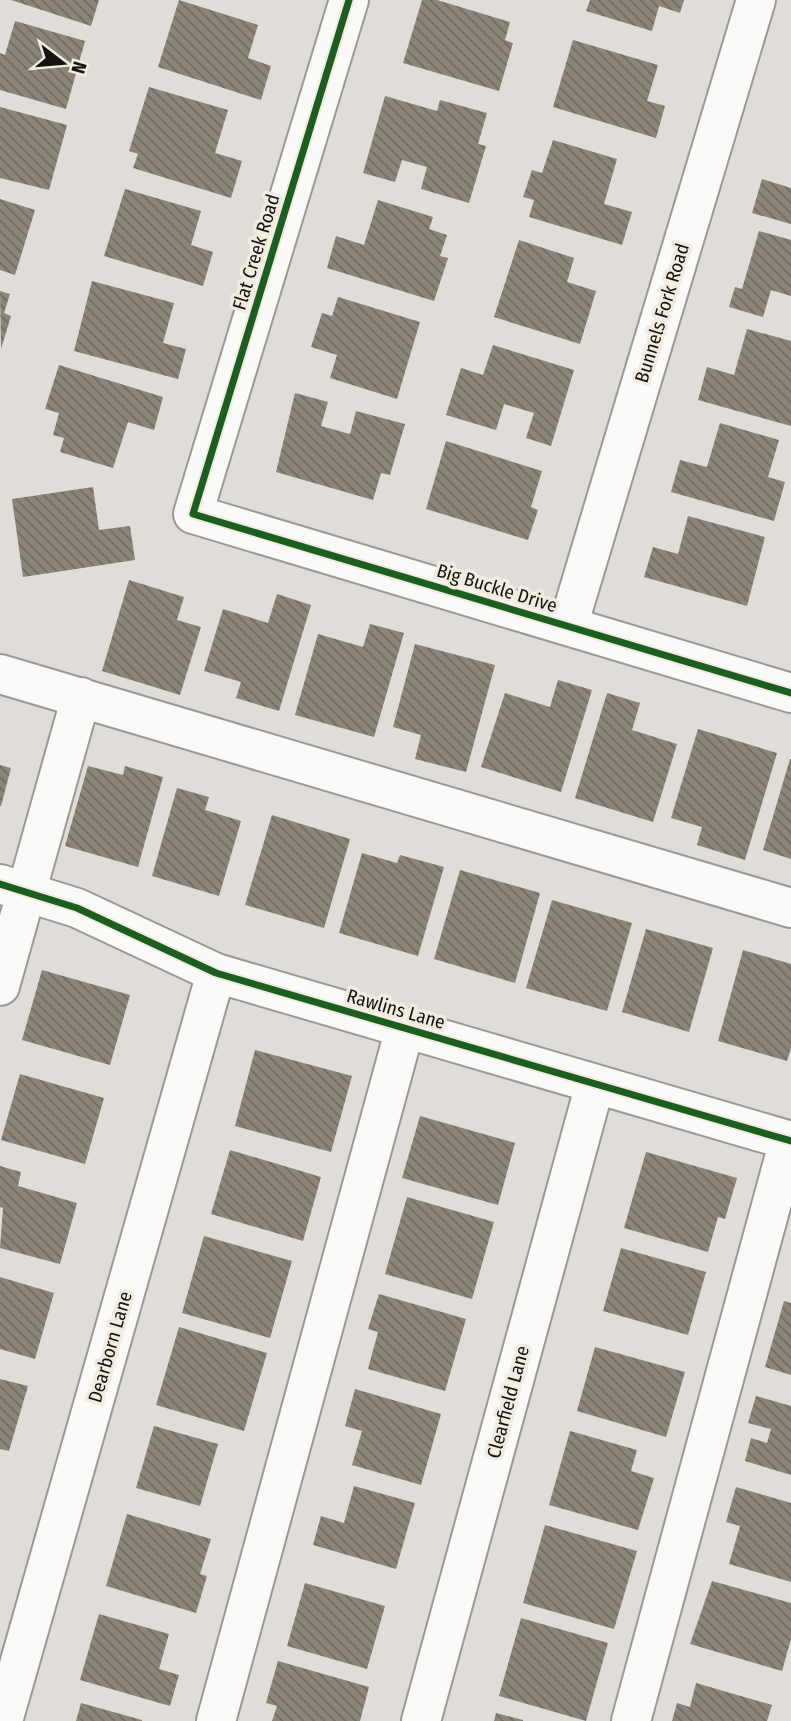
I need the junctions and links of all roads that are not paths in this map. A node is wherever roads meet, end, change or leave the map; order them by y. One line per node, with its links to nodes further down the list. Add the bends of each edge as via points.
1 (349, 0): 3 (street, Flat Creek Road)
2 (756, 0): 4 (street, Bunnels Fork Road)
3 (193, 514): 4 (street, Big Buckle Drive)
4 (568, 626): 6 (street, Big Buckle Drive)
5 (0, 674): 7 (street)
6 (791, 693)
7 (81, 697): 8 (street); 9 (street)
8 (13, 888): 10 (street, Rawlins Lane, via 77,908); 11 (street)
9 (791, 908)
10 (216, 973): 12 (street, Rawlins Lane); 15 (street, Dearborn Lane)
11 (0, 986)
12 (405, 1028): 13 (street, Rawlins Lane); 16 (street)
13 (595, 1084): 14 (street, Rawlins Lane); 17 (street, Clearfield Lane)
14 (790, 1141): 18 (street)
15 (3, 1721)
16 (216, 1721)
17 (421, 1721)
18 (631, 1721)

